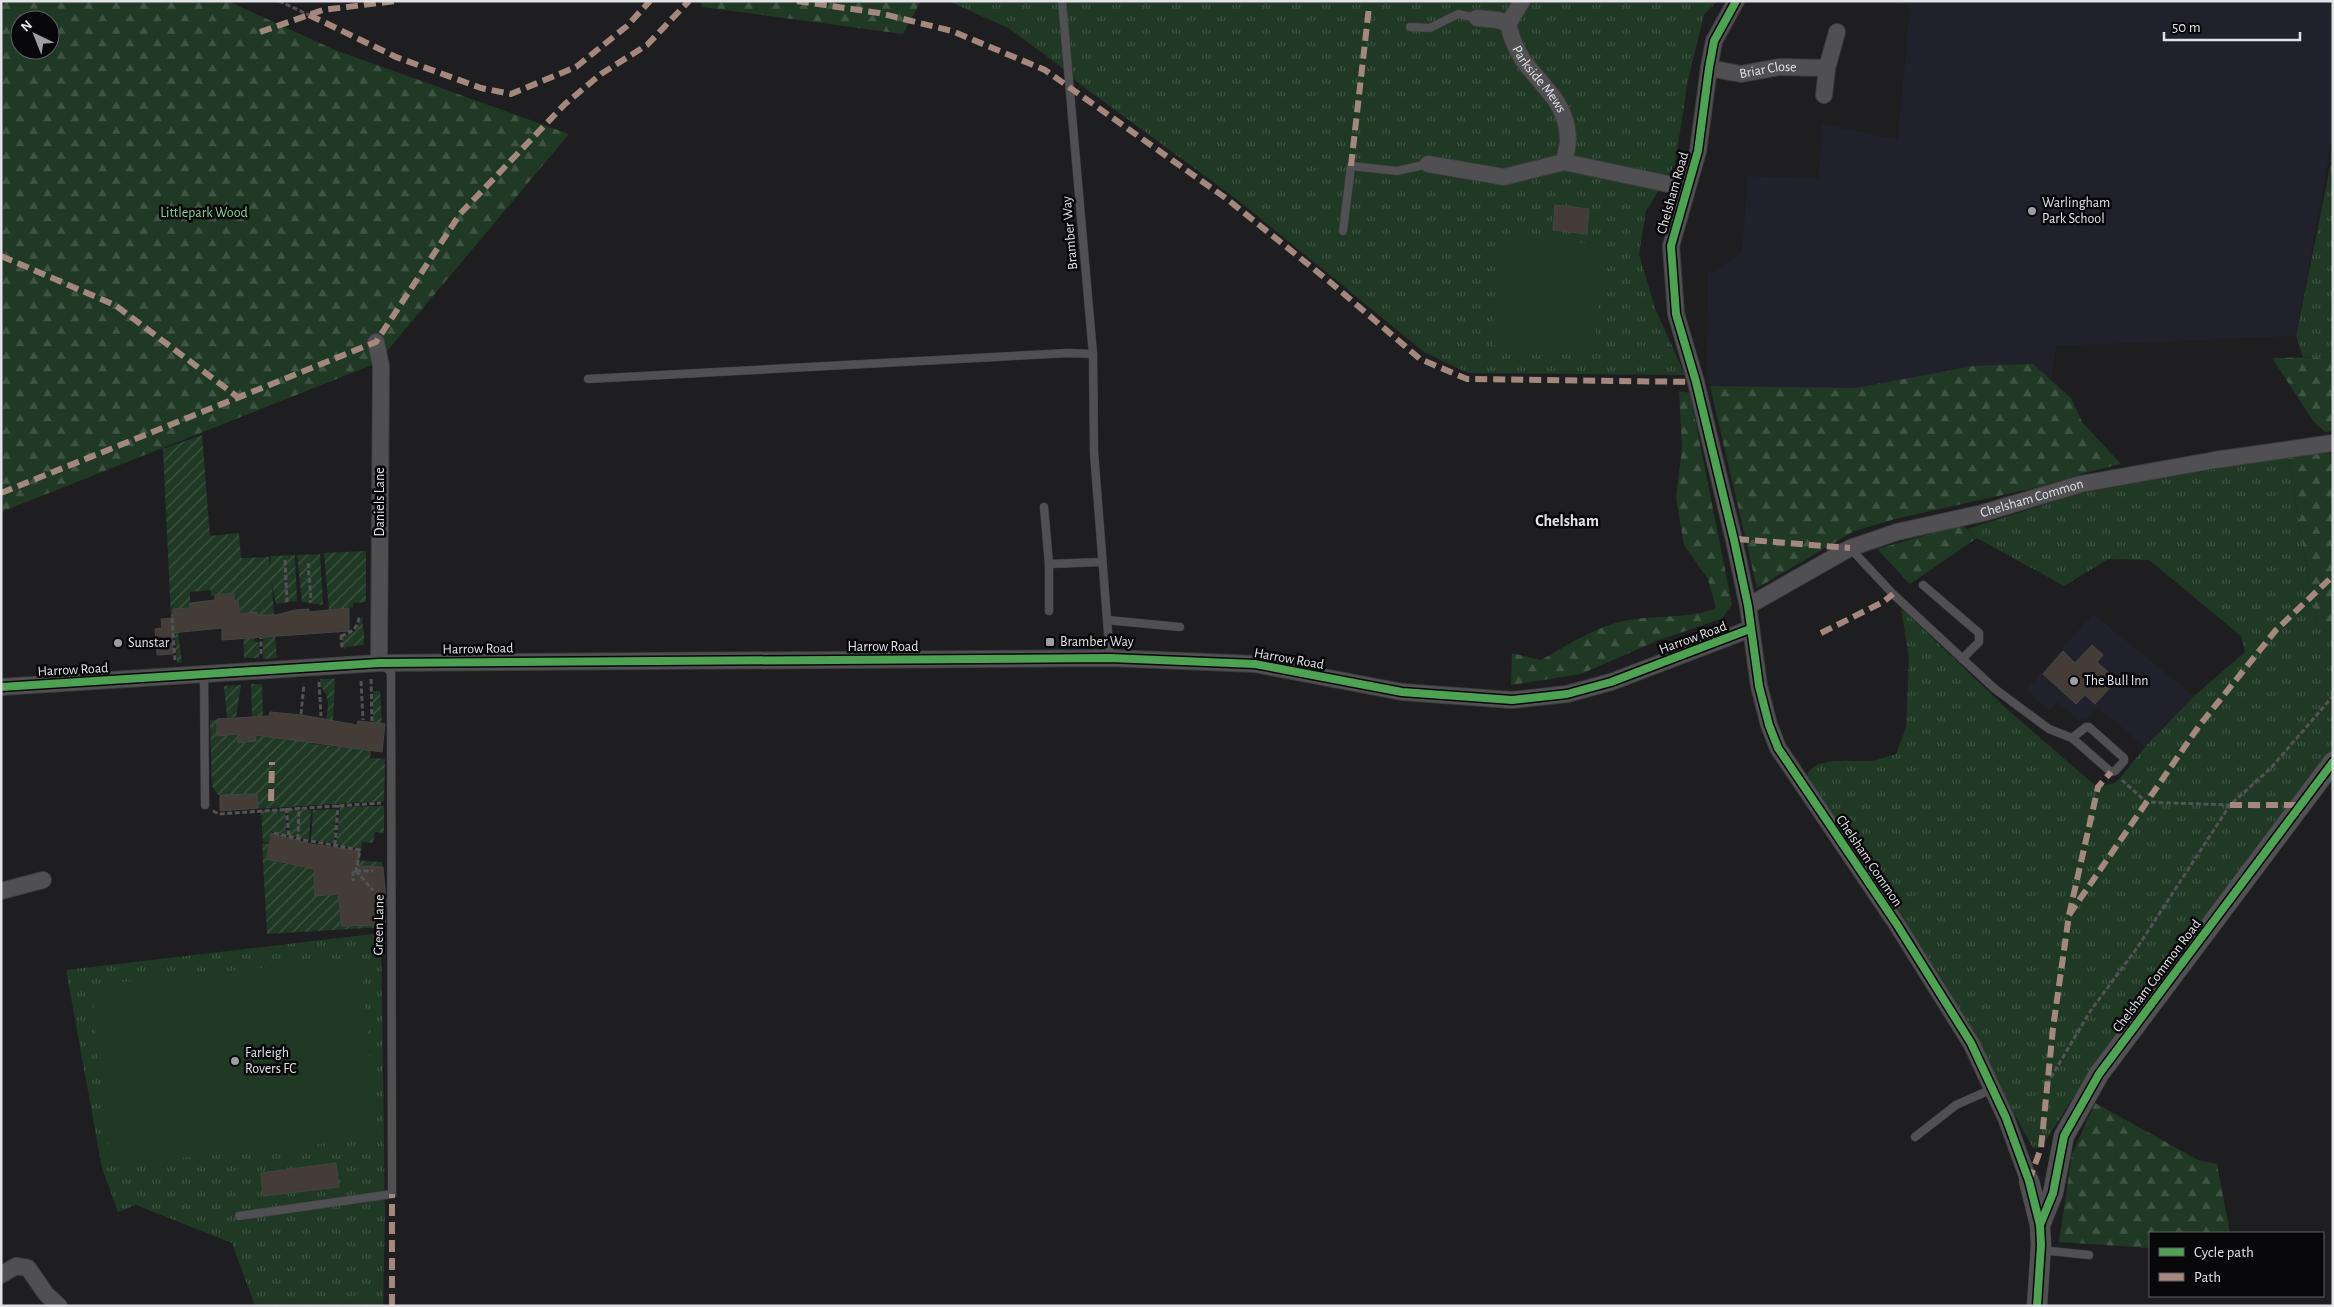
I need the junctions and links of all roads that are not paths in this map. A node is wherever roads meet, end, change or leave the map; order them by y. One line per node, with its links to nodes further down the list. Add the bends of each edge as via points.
1 (1062, 1): 16 (lane, Bramber Way)
2 (1522, 1): 5 (street)
3 (1736, 1): 8 (street, Chelsham Road, via 1714,41)
4 (1477, 18): 5 (street); 6 (lane, via 1458,14 1430,28)
5 (1508, 24): 11 (street, Parkside Mews, via 1512,40 1524,60 1562,110 1568,139)
6 (1410, 27)
7 (1837, 32): 9 (street)
8 (1708, 68): 9 (street, Briar Close, via 1741,74 1779,67); 13 (street, Chelsham Road, via 1698,151)
9 (1827, 68): 10 (street)
10 (1824, 95)
11 (1564, 162): 12 (street, via 1504,177); 13 (street)
12 (1428, 164): 14 (lane, via 1397,171 1351,166)
13 (1688, 188): 20 (street, Chelsham Road, via 1671,246 1676,314)
14 (1344, 232)
15 (376, 342): 32 (street, Daniels Lane, via 381,366)
16 (1093, 354): 17 (lane); 22 (lane, Bramber Way, via 1094,452)
17 (588, 378)
18 (2333, 443): 21 (street, Chelsham Common, via 2081,484 1983,513 1897,532)
19 (1044, 506): 23 (lane)
20 (1734, 540): 25 (street, Chelsham Common)
21 (1850, 548): 25 (street, Chelsham Common); 31 (lane)
22 (1102, 562): 23 (lane); 27 (lane, Bramber Way)
23 (1049, 564): 26 (lane)
24 (1924, 585): 31 (lane, via 1979,633 1979,642)
25 (1748, 606): 29 (street, Chelsham Common)
26 (1049, 611)
27 (1107, 620): 28 (lane); 30 (lane, Bramber Way)
28 (1180, 627)
29 (1750, 629): 30 (street, Harrow Road, via 1611,682 1567,694 1512,700 1402,692 1255,664); 40 (street, Chelsham Common, via 1759,686 1778,748 1896,923 1971,1043)
30 (1110, 658): 32 (street, Harrow Road)
31 (1962, 659): 35 (lane, via 1995,689 2049,729)
32 (375, 668): 33 (street, Harrow Road); 43 (lane, Green Lane, via 391,672 392,1194)
33 (204, 674): 34 (street, Harrow Road); 37 (lane)
34 (1, 687)
35 (2072, 738): 35 (lane, via 2112,772 2124,761 2089,727)
36 (2333, 762): 44 (street, Chelsham Common Road, via 2099,1074 2064,1136 2053,1193)
37 (204, 805)
38 (43, 880): 39 (street)
39 (1, 891)
40 (1992, 1089): 41 (lane, via 1956,1105); 42 (street, Chelsham Common)
41 (1915, 1137)
42 (2029, 1181): 44 (street)
43 (239, 1216)
44 (2040, 1224): 45 (street)
45 (2041, 1250): 46 (lane); 49 (street)
46 (2089, 1255)
47 (1, 1275): 48 (street, via 16,1266 28,1268)
48 (59, 1306)
49 (2037, 1306)

